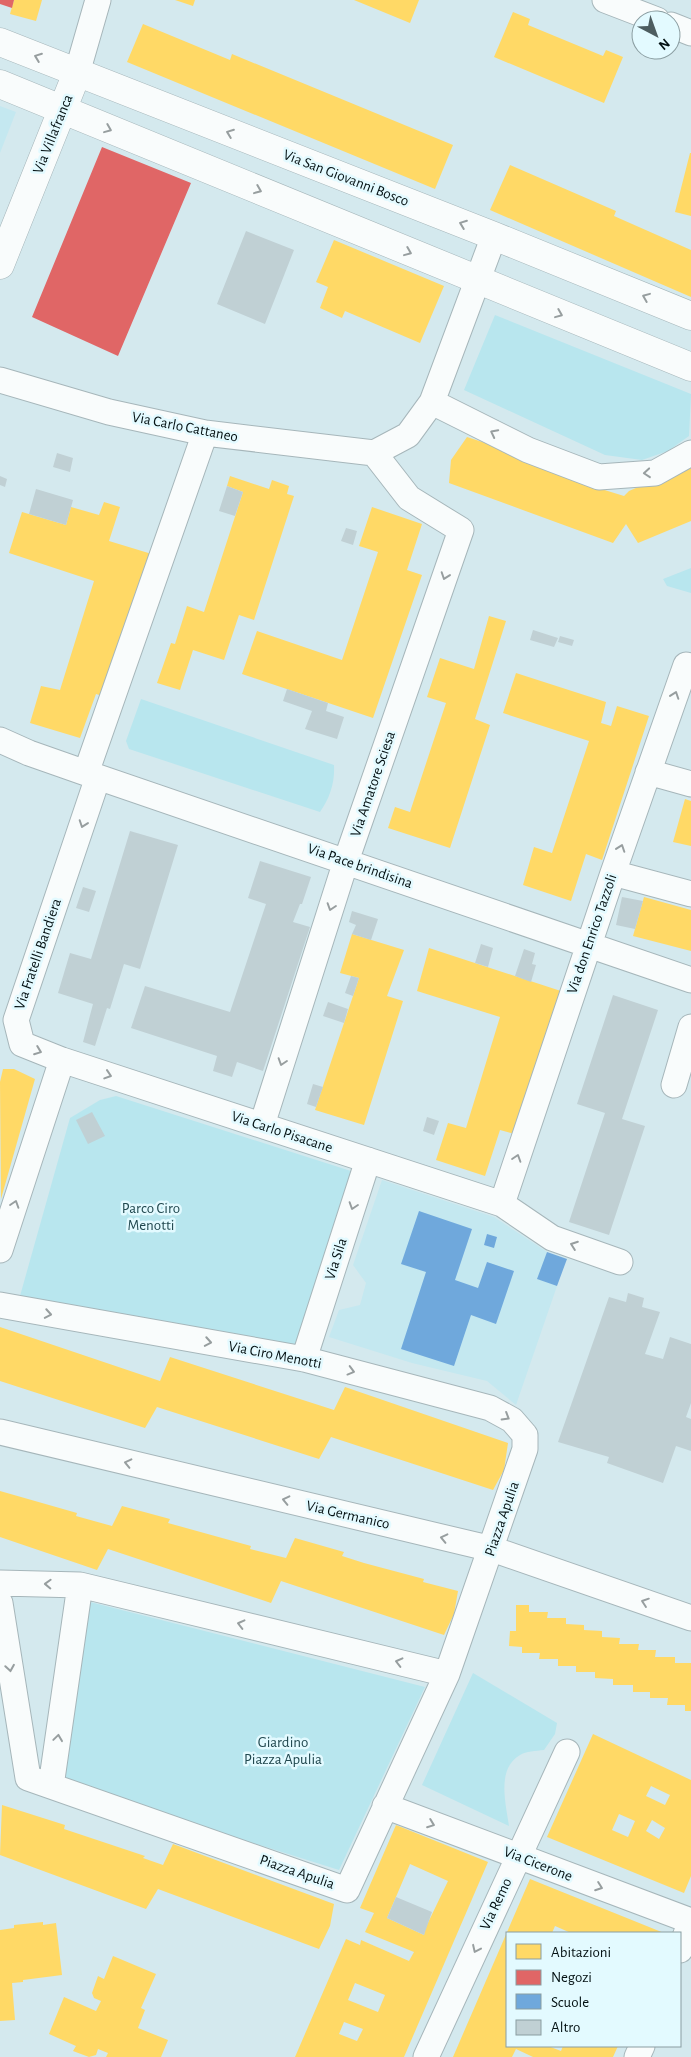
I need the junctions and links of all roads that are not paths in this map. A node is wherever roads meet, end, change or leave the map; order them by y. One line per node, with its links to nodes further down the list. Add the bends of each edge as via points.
1 (98, 0): 5 (street, Via Villafranca)
2 (605, 0): 3 (street)
3 (632, 10)
4 (0, 42): 5 (street, Via San Giovanni Bosco, one-way to 4)
5 (77, 72): 7 (street, Via Villafranca); 8 (street, Via San Giovanni Bosco, one-way to 5)
6 (0, 84): 7 (street)
7 (63, 110): 9 (street, Via Villafranca); 10 (street, one-way to 10)
8 (494, 236): 10 (street); 11 (street, Via San Giovanni Bosco, one-way to 8)
9 (0, 265)
10 (478, 281): 12 (street, one-way to 12); 14 (street)
11 (691, 316)
12 (691, 367)
13 (0, 380): 15 (street, Via Carlo Cattaneo, via 109,412)
14 (432, 402): 16 (street, via 408,435); 17 (street, one-way to 14, via 655,472 599,477 528,450)
15 (205, 433): 16 (street, Via Carlo Cattaneo); 23 (street)
16 (374, 453): 25 (street, Via Amatore Sciesa, one-way to 25, via 409,498 461,530)
17 (691, 453)
18 (688, 666): 22 (street, Via don Enrico Tazzoli, one-way to 18)
19 (0, 740): 20 (street, Via Pace brindisina)
20 (29, 753): 21 (street, Via Pace brindisina); 23 (street, Via Pace brindisina)
21 (0, 757)
22 (648, 772): 24 (street); 26 (street, Via don Enrico Tazzoli, one-way to 22)
23 (92, 775): 25 (street, Via Pace brindisina); 31 (street, Via Fratelli Bandiera, one-way to 31, via 16,1020 22,1044)
24 (691, 784)
25 (346, 861): 28 (street, Via Pace brindisina); 33 (street, Via Amatore Sciesa, one-way to 33)
26 (613, 872): 27 (street); 28 (street, Via don Enrico Tazzoli)
27 (691, 894)
28 (588, 944): 29 (street, Via Pace brindisina); 35 (street, Via don Enrico Tazzoli, one-way to 28)
29 (691, 980)
30 (691, 1028): 32 (street)
31 (62, 1060): 33 (street, Via Carlo Pisacane, one-way to 33); 36 (street, one-way to 31)
32 (674, 1085)
33 (262, 1125): 34 (street, Via Carlo Pisacane)
34 (368, 1160): 35 (street, Via Carlo Pisacane); 39 (street, Via Sila, one-way to 39)
35 (502, 1204): 37 (street, Via Carlo Pisacane, one-way to 35, via 552,1238)
36 (0, 1250)
37 (620, 1262)
38 (0, 1306): 39 (street, Via Ciro Menotti, one-way to 39)
39 (304, 1359): 41 (street, Via Ciro Menotti, one-way to 41, via 490,1408 512,1420 525,1435)
40 (0, 1432): 42 (street, Via Germanico, one-way to 40)
41 (525, 1449): 42 (street, Piazza Apulia)
42 (492, 1550): 46 (street, Via Germanico, one-way to 42); 47 (street, Piazza Apulia)
43 (0, 1583): 44 (street, one-way to 43)
44 (80, 1585): 47 (street, one-way to 44); 49 (street, one-way to 44)
45 (0, 1602): 49 (street, Piazza Apulia, one-way to 49, via 28,1778)
46 (691, 1618)
47 (446, 1674): 50 (street, Piazza Apulia)
48 (568, 1752): 51 (street, Via Remo)
49 (51, 1786): 50 (street, Piazza Apulia, via 347,1890)
50 (385, 1806): 51 (street, Via Cicerone, one-way to 51)
51 (518, 1857): 52 (street, Via Cicerone, one-way to 52); 54 (street, Via Remo, one-way to 54)
52 (691, 1921): 53 (street)
53 (681, 1947)
54 (426, 2057)

